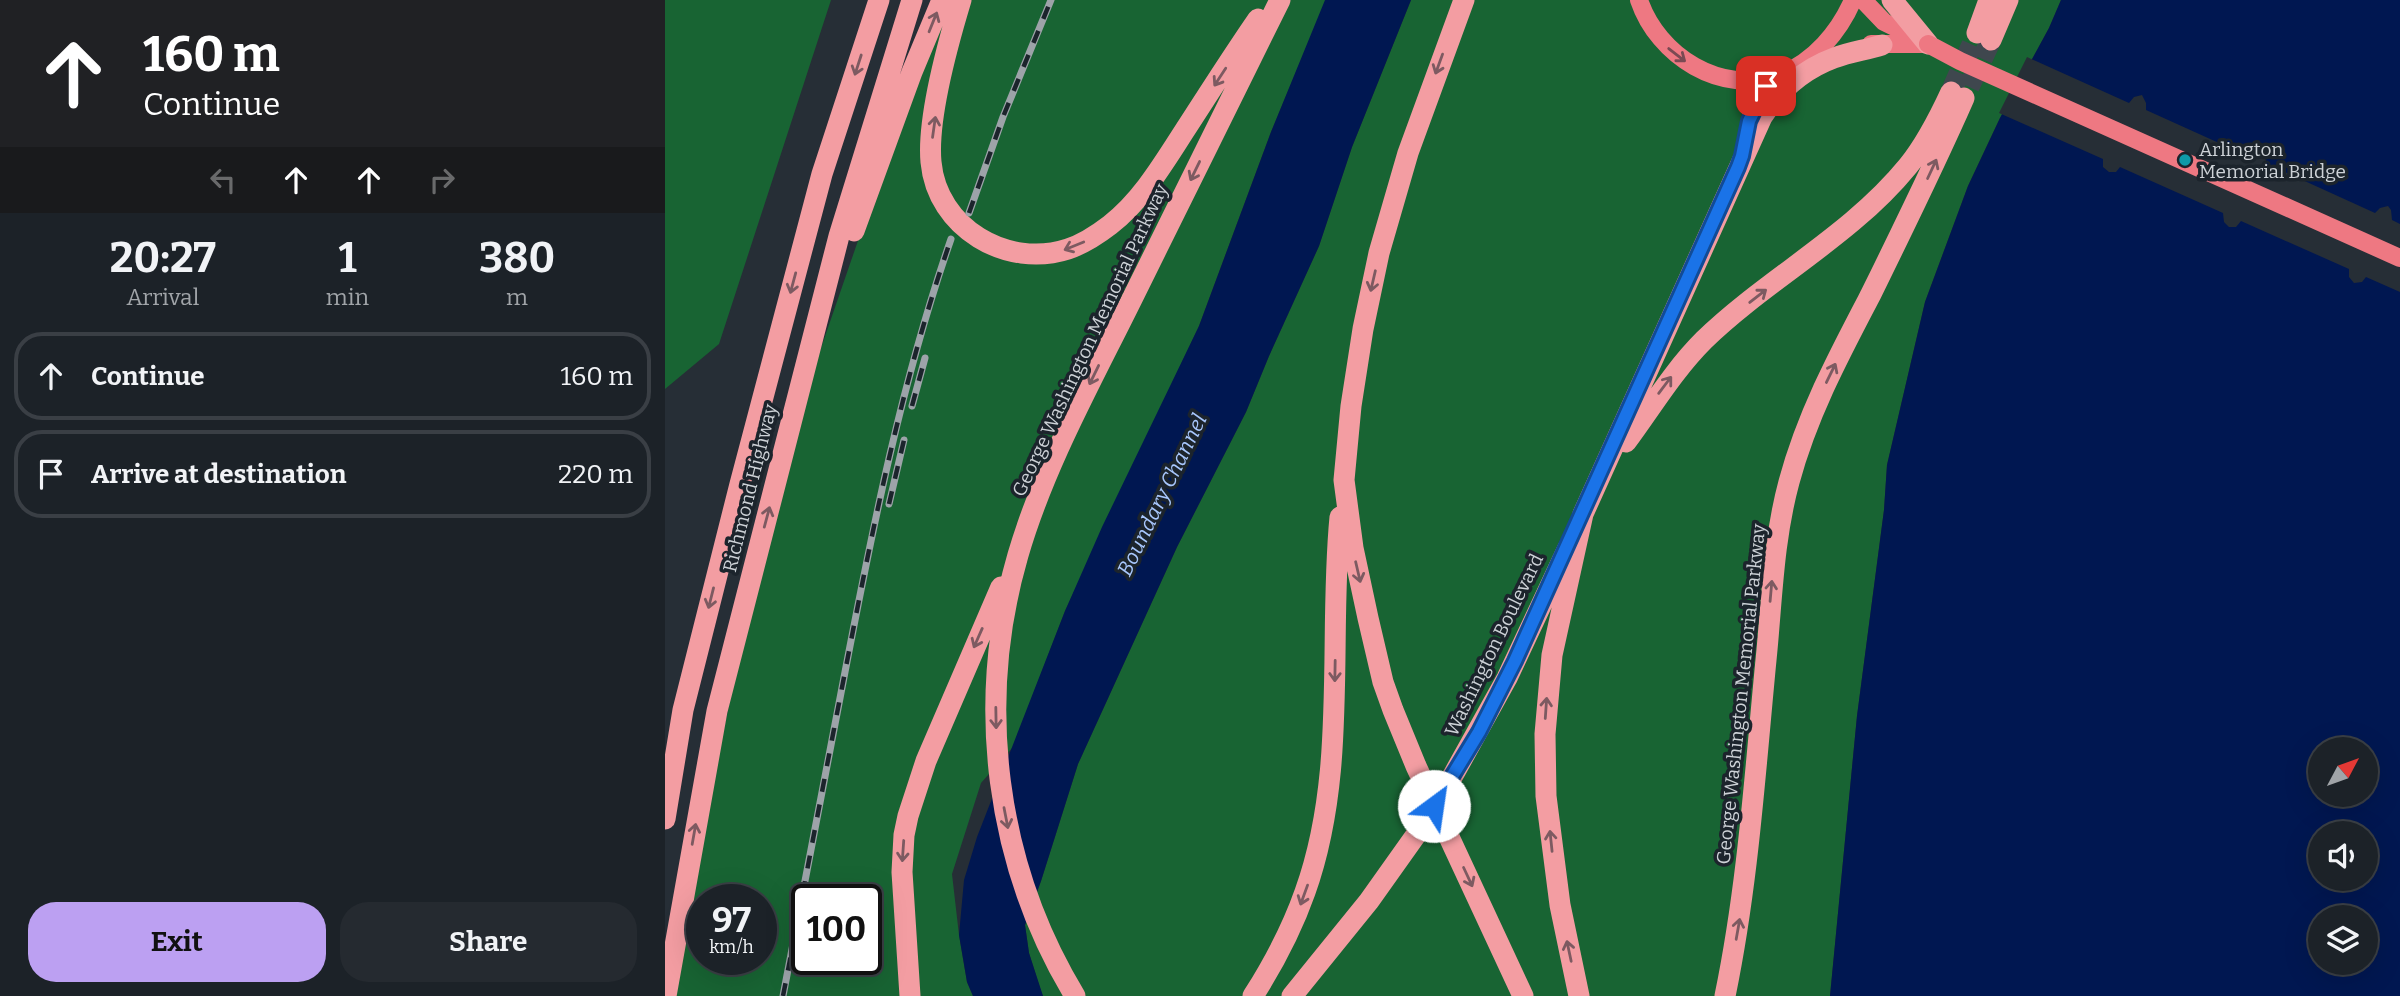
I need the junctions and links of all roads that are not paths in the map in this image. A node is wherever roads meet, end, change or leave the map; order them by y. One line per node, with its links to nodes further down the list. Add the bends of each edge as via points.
1 (879, 0): 25 (highway, Richmond Highway, one-way to 25, via 822,174 742,475 683,710)
2 (912, 0): 20 (highway, Richmond Highway)
3 (941, 0): 20 (highway, one-way to 3)
4 (961, 0): 5 (highway, one-way to 4, via 1133,204 1081,244 1030,255 999,248 962,226 945,203 934,175 935,120)
5 (1272, 0)
6 (1280, 0): 24 (highway, George Washington Memorial Parkway, one-way to 24, via 1096,370)
7 (1464, 0): 22 (highway, one-way to 22, via 1412,141 1379,253 1351,406)
8 (1639, 0): 17 (main road, one-way to 17, via 1657,35 1691,65 1734,79)
9 (1853, 0): 16 (main road, via 1839,28)
10 (1863, 0): 14 (main road, via 1884,22)
11 (1892, 0): 14 (highway)
12 (1989, 0): 13 (highway, via 1984,36)
13 (2008, 0)
14 (1928, 44): 15 (main road); 19 (main road, bridge)
15 (1882, 45): 16 (main road, via 1841,45); 18 (highway, via 1833,58 1798,77 1767,108)
16 (1807, 59): 17 (main road)
17 (1771, 77): 18 (highway, via 1749,121)
18 (1742, 156): 21 (highway)
19 (2400, 258)
20 (805, 361): 27 (highway, Richmond Highway, one-way to 20, via 717,711)
21 (1598, 480): 23 (highway); 35 (highway, George Washington Memorial Parkway, via 1666,383 1705,340 1849,223 1898,177 1958,95 1924,187 1804,432 1788,484 1773,577 1745,886)
22 (1344, 481): 31 (highway, one-way to 31, via 1337,547 1333,733 1323,822 1301,903); 33 (highway, one-way to 33, via 1353,548 1383,682 1416,766)
23 (1583, 514): 32 (highway, Washington Boulevard, bridge, via 1507,678 1446,788 1369,901); 34 (highway, one-way to 23, via 1553,857 1545,755 1552,655)
24 (1018, 554): 26 (highway, one-way to 26, via 954,693 913,798 902,862); 30 (highway, George Washington Memorial Parkway, one-way to 30, via 995,690 1002,801 1032,909)
25 (665, 818)
26 (908, 943): 28 (highway); 29 (highway)
27 (666, 996)
28 (910, 996)
29 (926, 996)
30 (1075, 996)
31 (1253, 996)
32 (1292, 996)
33 (1523, 996)
34 (1579, 996)
35 (1725, 996)

